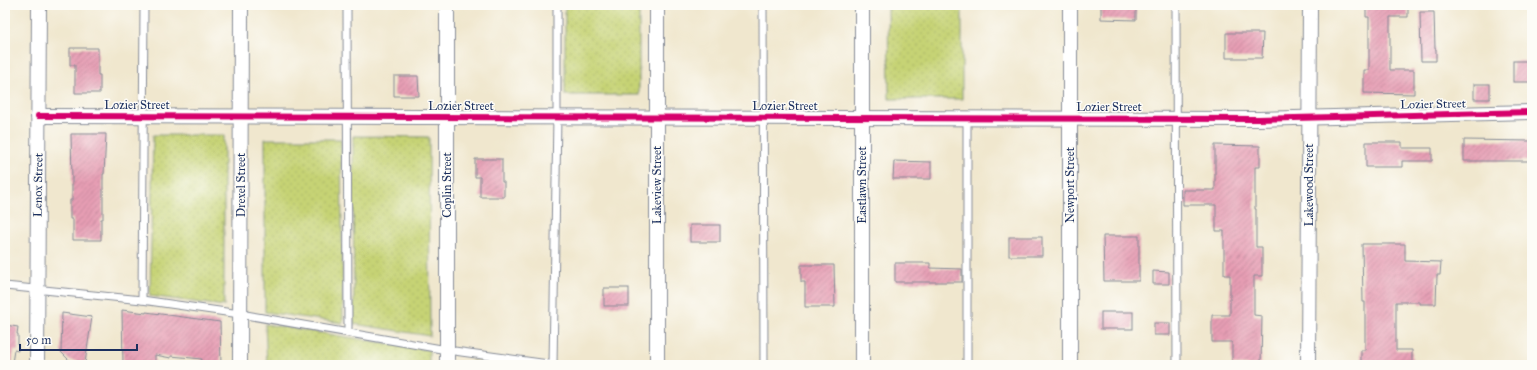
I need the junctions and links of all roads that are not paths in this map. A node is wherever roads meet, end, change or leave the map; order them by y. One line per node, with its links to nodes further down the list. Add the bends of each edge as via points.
1 (39, 5): 14 (street, Lenox Street)
2 (144, 5): 15 (lane)
3 (241, 5): 16 (street, Drexel Street)
4 (348, 5): 17 (lane)
5 (447, 5): 18 (street, Coplin Street)
6 (557, 5): 19 (lane)
7 (657, 5): 20 (street, Lakeview Street)
8 (763, 5): 21 (lane)
9 (862, 5): 22 (street, Eastlawn Street)
10 (1070, 5): 24 (street, Newport Street)
11 (1176, 5): 25 (lane)
12 (1310, 5): 26 (street, Lakewood Street)
13 (1532, 112): 26 (street, Lozier Street)
14 (38, 116): 15 (street, Lozier Street); 28 (street, Lenox Street)
15 (143, 116): 16 (street, Lozier Street); 29 (lane)
16 (241, 116): 17 (street, Lozier Street); 30 (street, Drexel Street)
17 (348, 116): 18 (street, Lozier Street); 31 (lane)
18 (447, 117): 19 (street, Lozier Street); 32 (street, Coplin Street)
19 (557, 117): 20 (street, Lozier Street); 36 (lane)
20 (657, 117): 21 (street, Lozier Street); 38 (street, Lakeview Street)
21 (763, 117): 22 (street, Lozier Street); 39 (lane)
22 (862, 117): 23 (street, Lozier Street); 40 (street, Eastlawn Street)
23 (967, 118): 24 (street, Lozier Street); 41 (lane)
24 (1070, 118): 25 (street, Lozier Street); 42 (street, Newport Street)
25 (1176, 118): 26 (street, Lozier Street); 43 (lane)
26 (1309, 118): 44 (street, Lakewood Street)
27 (5, 286): 28 (lane)
28 (37, 290): 29 (lane); 33 (street, Lenox Street)
29 (142, 300): 30 (lane)
30 (240, 314): 31 (lane); 34 (street, Drexel Street)
31 (348, 332): 32 (lane)
32 (447, 350): 35 (street, Coplin Street); 36 (lane)
33 (36, 365)
34 (240, 365)
35 (447, 365)
36 (553, 365): 37 (lane)
37 (556, 365)
38 (658, 365)
39 (764, 365)
40 (862, 365)
41 (967, 365)
42 (1070, 365)
43 (1177, 365)
44 (1308, 365)

